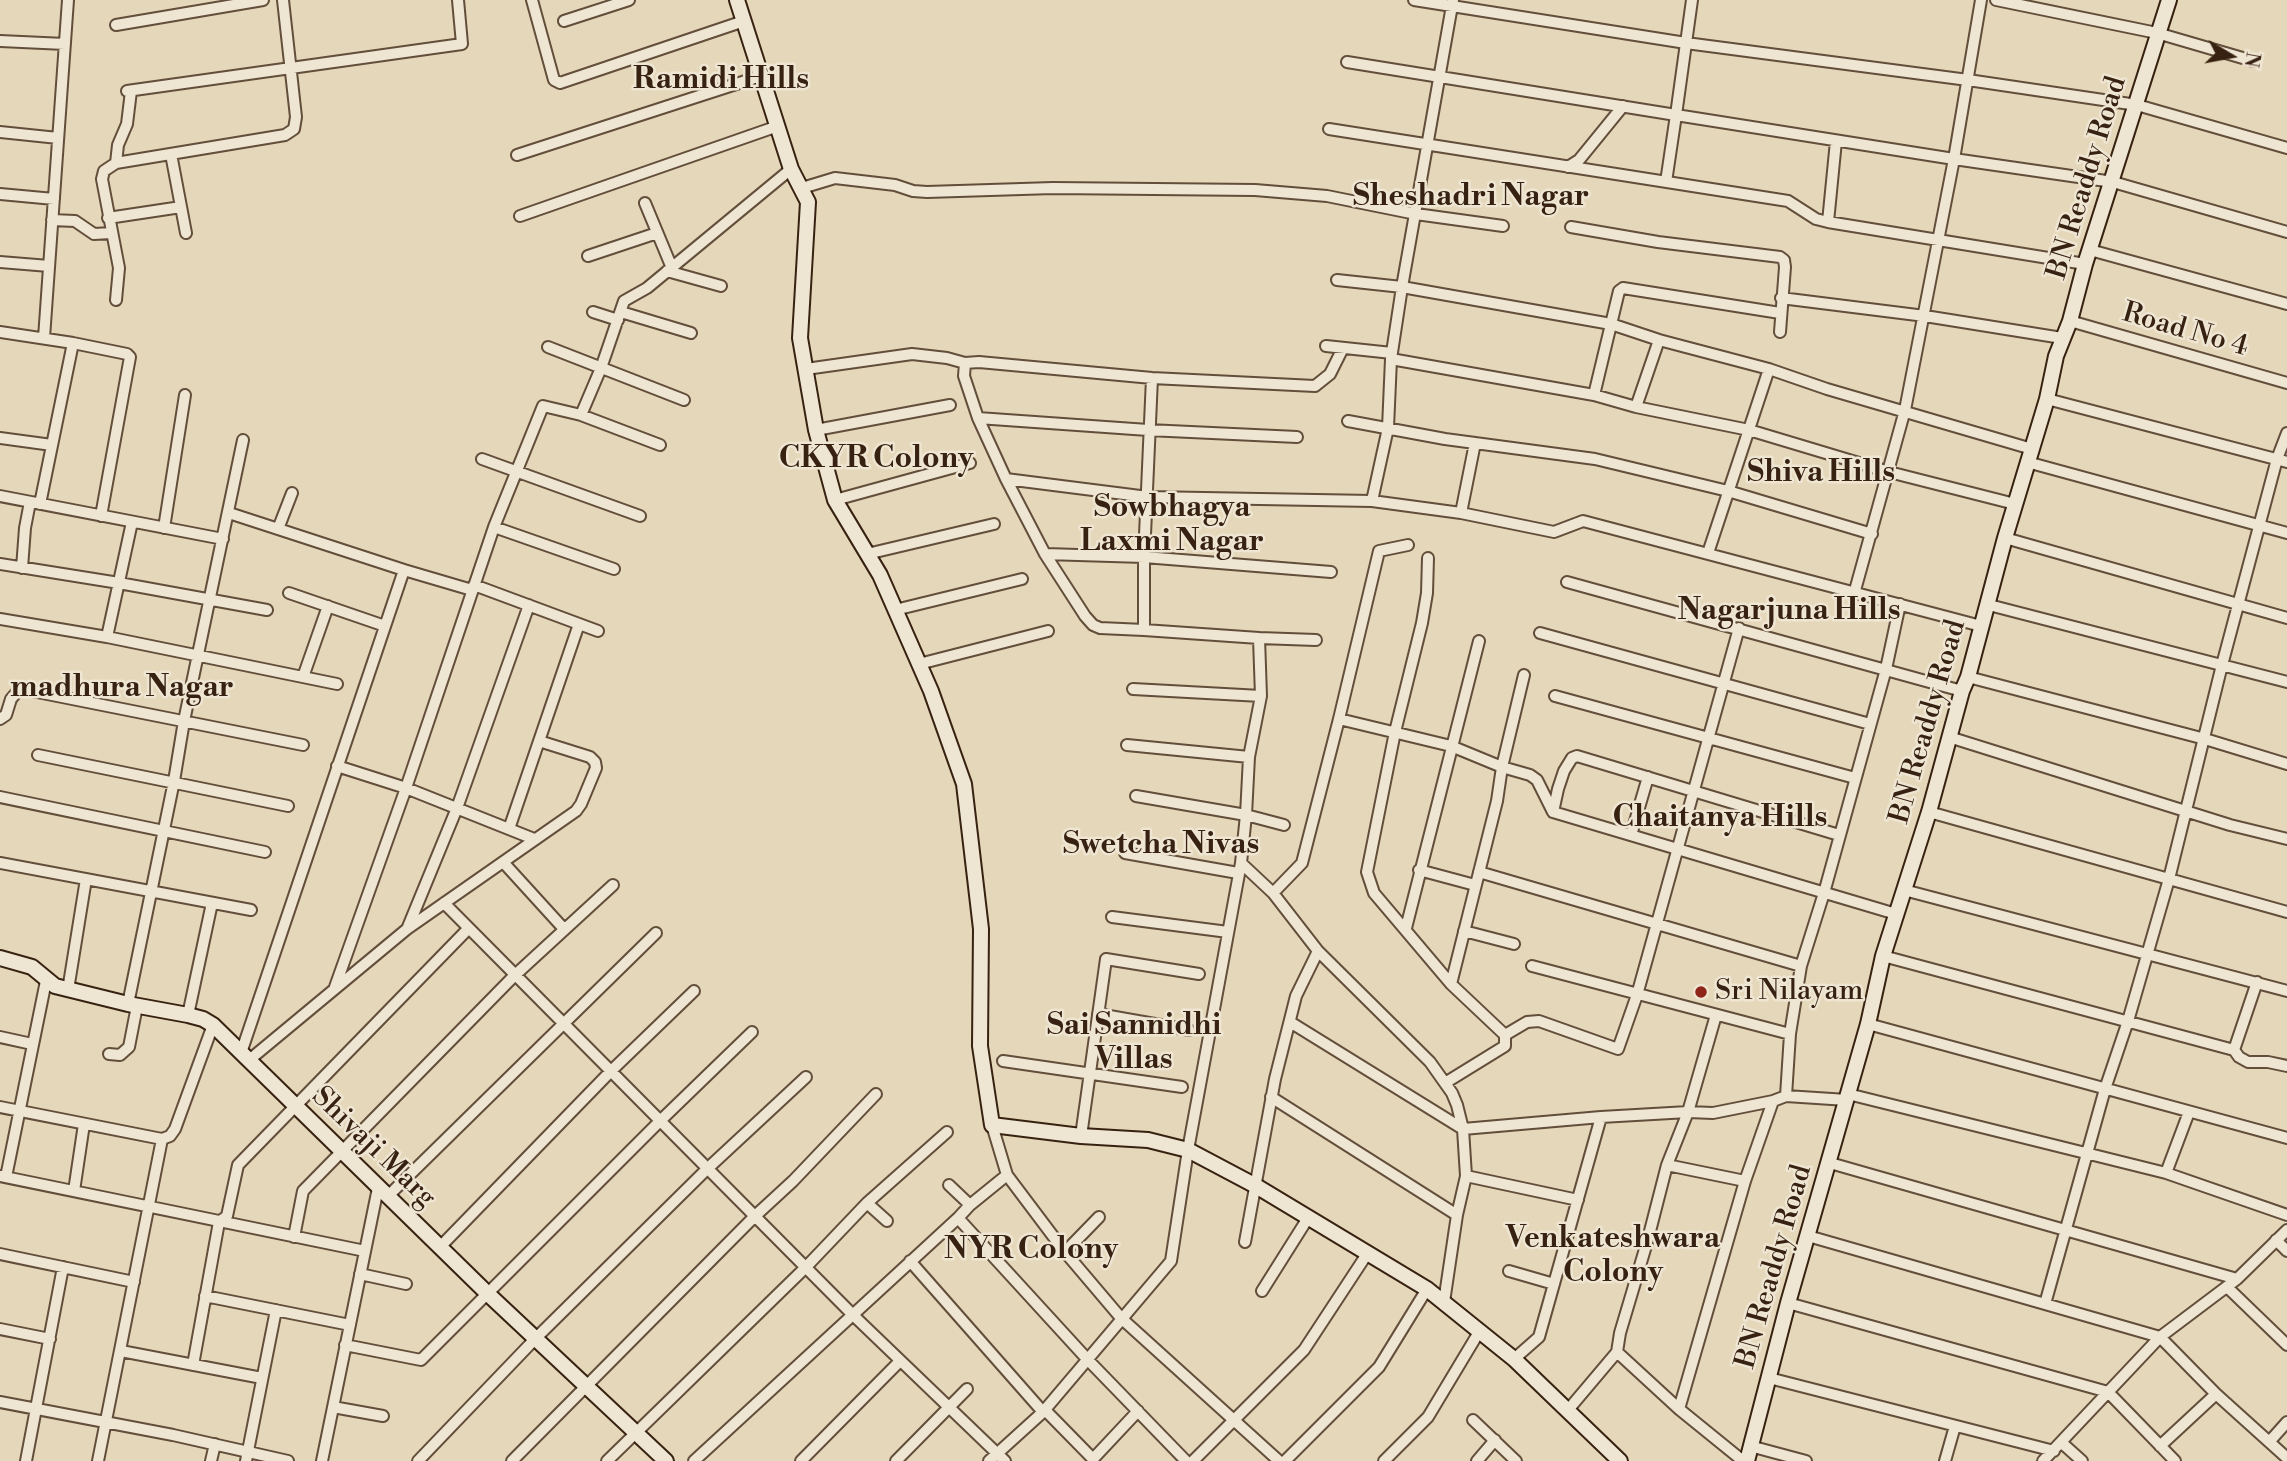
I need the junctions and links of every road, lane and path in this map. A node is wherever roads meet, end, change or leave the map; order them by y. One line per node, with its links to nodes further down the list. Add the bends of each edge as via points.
1 (68, 0): 20 (street)
2 (263, 0): 16 (street)
3 (283, 0): 23 (street)
4 (458, 0): 23 (street, via 462,44)
5 (532, 0): 15 (street, via 554,80 560,83)
6 (629, 0): 14 (street)
7 (737, 0): 15 (street)
8 (1414, 0): 13 (street)
9 (1692, 0): 19 (street)
10 (1981, 0): 26 (street)
11 (1996, 0): 17 (street)
12 (2169, 0): 17 (street, BN Readdy Road)
13 (1453, 3): 19 (street); 25 (street)
14 (564, 21)
15 (744, 21): 24 (street)
16 (116, 25)
17 (2157, 33): 21 (street); 27 (street, BN Readdy Road)
18 (0, 41): 20 (street)
19 (1686, 43): 26 (street); 29 (street)
20 (65, 44): 33 (street)
21 (2253, 61)
22 (1347, 62): 25 (street)
23 (291, 69): 37 (street, via 294,129 285,135); 40 (street, via 129,91 127,124)
24 (761, 76): 30 (street); 38 (street)
25 (1441, 78): 28 (street); 35 (street)
26 (1968, 80): 27 (street); 39 (street)
27 (2137, 105): 36 (street); 44 (street, BN Readdy Road)
28 (1623, 106): 29 (street); 41 (street)
29 (1676, 115): 34 (street); 43 (street)
30 (778, 127): 42 (street); 51 (street)
31 (1329, 129): 35 (street)
32 (0, 132): 33 (street)
33 (58, 138): 47 (street)
34 (1836, 141): 39 (street); 54 (street)
35 (1429, 145): 41 (street); 50 (street)
36 (2287, 148)
37 (171, 154): 40 (street); 49 (street)
38 (517, 155)
39 (1954, 159): 44 (street); 61 (street)
40 (116, 163): 52 (street, via 104,171 102,179)
41 (1568, 167): 43 (street)
42 (791, 169): 45 (street); 66 (street)
43 (1666, 182): 54 (street, via 1788,201)
44 (2113, 182): 57 (street); 63 (street, BN Readdy Road)
45 (802, 188): 50 (street, via 835,178 927,192 1255,190 1327,196); 92 (street, via 808,202 800,338)
46 (0, 194): 47 (street)
47 (54, 199): 53 (street)
48 (645, 203): 60 (street)
49 (181, 207): 52 (street); 59 (street)
50 (1416, 214): 55 (street); 69 (street)
51 (520, 216)
52 (108, 218): 58 (street)
53 (52, 220): 58 (street, via 75,221 94,234); 65 (street)
54 (1828, 222): 61 (street)
55 (1503, 226)
56 (1571, 227): 70 (street, via 1780,257 1785,267)
57 (2287, 232)
58 (111, 233): 71 (street, via 119,268)
59 (186, 233)
60 (657, 233): 62 (street); 66 (street)
61 (1938, 240): 63 (street); 76 (street)
62 (588, 256)
63 (2087, 257): 72 (street); 77 (street, BN Readdy Road)
64 (0, 261): 65 (street)
65 (49, 266): 82 (street)
66 (669, 269): 68 (street); 75 (street, via 624,301)
67 (1337, 280): 69 (street)
68 (721, 286)
69 (1402, 287): 78 (street); 89 (street)
70 (1781, 298): 74 (street); 76 (street)
71 (117, 300)
72 (2287, 304)
73 (593, 312): 75 (street)
74 (1780, 313): 78 (street, via 1623,288); 80 (street)
75 (619, 316): 81 (street); 91 (street)
76 (1925, 316): 83 (street); 102 (street)
77 (2070, 321): 83 (street, BN Readdy Road); 95 (street, Road No 4)
78 (1611, 324): 84 (street); 97 (street)
79 (0, 332): 82 (street)
80 (1780, 332)
81 (691, 333)
82 (44, 338): 85 (street)
83 (2062, 338): 98 (street, BN Readdy Road)
84 (1659, 340): 93 (street); 101 (street)
85 (74, 342): 115 (street); 134 (street, via 130,357)
86 (1326, 346): 88 (street)
87 (548, 347): 91 (street)
88 (1343, 348): 89 (street); 94 (street, via 1330,374 1315,386)
89 (1392, 356): 97 (street); 106 (street)
90 (965, 363): 92 (street, via 912,354); 94 (street); 104 (street, via 964,376)
91 (601, 368): 99 (street); 103 (street)
92 (806, 369): 107 (street)
93 (1769, 369): 102 (street); 109 (street)
94 (1152, 378): 108 (street)
95 (2287, 383)
96 (185, 395): 140 (street)
97 (1594, 395): 101 (street)
98 (2047, 399): 117 (street, BN Readdy Road); 119 (street)
99 (684, 400)
100 (950, 405): 107 (street)
101 (1636, 407): 109 (street)
102 (1905, 410): 117 (street); 122 (street)
103 (581, 415): 116 (street); 121 (street, via 542,406)
104 (978, 418): 108 (street); 123 (street)
105 (1348, 421): 106 (street)
106 (1388, 428): 114 (street); 129 (street)
107 (816, 430): 128 (street)
108 (1149, 430): 111 (street); 127 (street)
109 (1749, 430): 122 (street); 124 (street)
110 (2287, 433): 119 (street)
111 (1297, 437)
112 (0, 438): 115 (street)
113 (243, 440): 132 (street)
114 (1475, 443): 124 (street, via 1595,459); 133 (street)
115 (52, 445): 130 (street)
116 (660, 445)
117 (2029, 456): 131 (street, BN Readdy Road); 138 (street)
118 (482, 459): 121 (street)
119 (2282, 461): 138 (street)
120 (970, 463): 128 (street)
121 (516, 472): 135 (street); 139 (street)
122 (1889, 472): 131 (street); 143 (street)
123 (1006, 479): 127 (street); 148 (street)
124 (1728, 491): 143 (street); 149 (street)
125 (292, 494): 141 (street)
126 (0, 496): 130 (street)
127 (1147, 497): 129 (street); 150 (street)
128 (835, 500): 147 (street)
129 (1372, 501): 133 (street)
130 (35, 503): 134 (street); 153 (street, via 25,528)
131 (2015, 504): 144 (street, BN Readdy Road)
132 (229, 513): 141 (street); 145 (street)
133 (1461, 513): 149 (street, via 1554,532 1583,521)
134 (101, 516): 136 (street)
135 (640, 516)
136 (132, 522): 140 (street); 159 (street)
137 (995, 524): 147 (street)
138 (2260, 525): 142 (street); 165 (street)
139 (494, 527): 154 (street); 160 (street)
140 (164, 528): 145 (street)
141 (278, 529): 155 (street)
142 (2287, 533)
143 (1872, 534): 162 (street)
144 (2005, 538): 165 (street); 166 (street, BN Readdy Road)
145 (223, 539): 163 (street)
146 (1408, 545): 199 (street, via 1379,551)
147 (867, 554): 170 (street)
148 (1045, 554): 150 (street); 177 (street, via 1093,625)
149 (1708, 554): 162 (street)
150 (1144, 557): 156 (street); 177 (street)
151 (1428, 558): 202 (street, via 1422,623)
152 (0, 564): 153 (street)
153 (22, 568): 159 (street)
154 (614, 569)
155 (404, 570): 160 (street); 174 (street)
156 (1331, 572)
157 (1022, 579): 170 (street)
158 (1567, 582): 176 (street)
159 (119, 583): 163 (street); 181 (street)
160 (473, 587): 168 (street); 218 (street)
161 (289, 593): 167 (street)
162 (1854, 594): 164 (street)
163 (211, 600): 169 (street); 185 (street)
164 (1900, 604): 175 (street); 188 (street)
165 (2239, 604): 171 (street); 187 (street)
166 (1989, 605): 175 (street, BN Readdy Road); 187 (street)
167 (328, 606): 174 (street); 190 (street)
168 (529, 606): 173 (street); 223 (street)
169 (267, 610)
170 (895, 610): 186 (street)
171 (2287, 618)
172 (0, 619): 181 (street)
173 (579, 624): 178 (street); 206 (street)
174 (386, 626): 213 (street)
175 (1981, 626): 194 (street, BN Readdy Road)
176 (1739, 628): 188 (street); 193 (street)
177 (1144, 630): 182 (street)
178 (598, 631)
179 (1048, 631): 186 (street)
180 (1540, 633): 193 (street)
181 (107, 637): 185 (street)
182 (1259, 638): 183 (street); 196 (street)
183 (1316, 640)
184 (1479, 642): 209 (street)
185 (199, 656): 190 (street); 200 (street)
186 (919, 664): 321 (street, via 964,784 981,929 980,1046)
187 (2221, 665): 191 (street); 205 (street)
188 (1886, 669): 194 (street); 201 (street)
189 (1524, 675): 214 (street)
190 (303, 677): 192 (street)
191 (2287, 682)
192 (337, 684)
193 (1724, 684): 201 (street); 204 (street)
194 (1965, 684): 203 (street, BN Readdy Road); 205 (street)
195 (1133, 689): 196 (street)
196 (1261, 696): 211 (street)
197 (1555, 696): 204 (street)
198 (0, 719): 200 (street, via 17,692 27,690)
199 (1339, 719): 202 (street); 250 (street, via 1302,863)
200 (184, 721): 207 (street); 217 (street)
201 (1870, 724): 216 (street)
202 (1395, 732): 209 (street); 258 (street, via 1367,872 1374,893)
203 (1949, 737): 224 (street); 226 (street, BN Readdy Road)
204 (1709, 738): 216 (street); 219 (street)
205 (2205, 739): 212 (street); 224 (street)
206 (539, 741): 229 (street); 233 (street, via 590,757 596,768 576,811)
207 (303, 745)
208 (1127, 745): 211 (street)
209 (1451, 746): 214 (street); 241 (street)
210 (38, 755): 217 (street)
211 (1248, 757): 227 (street)
212 (2287, 764)
213 (337, 766): 218 (street); 299 (street)
214 (1502, 766): 225 (street, via 1537,780); 242 (street)
215 (1648, 778): 219 (street); 225 (street, via 1587,757 1572,758); 231 (street)
216 (1854, 778): 232 (street)
217 (174, 781): 222 (street); 230 (street)
218 (407, 788): 223 (street); 277 (street)
219 (1694, 793): 232 (street); 235 (street)
220 (1136, 796): 227 (street)
221 (0, 797): 230 (street)
222 (288, 806)
223 (457, 808): 229 (street); 259 (street)
224 (2186, 811): 234 (street); 244 (street)
225 (1553, 812): 231 (street)
226 (1929, 812): 244 (street); 247 (street, BN Readdy Road)
227 (1246, 815): 228 (street); 240 (street)
228 (1284, 825)
229 (509, 829): 233 (street)
230 (163, 831): 236 (street); 248 (street)
231 (1631, 835): 235 (street)
232 (1839, 835): 249 (street)
233 (534, 839): 238 (street)
234 (2287, 839)
235 (1679, 848): 249 (street); 257 (street)
236 (265, 852)
237 (1125, 853): 240 (street)
238 (503, 862): 252 (street); 261 (street)
239 (0, 863): 243 (street)
240 (1240, 868): 250 (street); 263 (street)
241 (1419, 870): 246 (street); 258 (street)
242 (1479, 872): 246 (street); 257 (street)
243 (86, 879): 248 (street); 278 (street)
244 (2169, 879): 254 (street); 267 (street)
245 (613, 885): 261 (street)
246 (1475, 885): 262 (street)
247 (1904, 890): 255 (street, BN Readdy Road); 267 (street)
248 (151, 891): 251 (street); 282 (street)
249 (1824, 892): 255 (street); 271 (street)
250 (1273, 893): 266 (street)
251 (212, 903): 253 (street); 284 (street)
252 (444, 903): 259 (street); 260 (street)
253 (251, 910)
254 (2287, 912)
255 (1896, 914): 268 (street, BN Readdy Road)
256 (1112, 917): 263 (street)
257 (1657, 923): 271 (street); 281 (street)
258 (1406, 928): 276 (street)
259 (407, 929): 277 (street)
260 (468, 929): 273 (street); 313 (street)
261 (564, 929): 273 (street)
262 (1464, 931): 265 (street); 276 (street)
263 (1228, 932): 328 (street)
264 (656, 933): 289 (street)
265 (1514, 944)
266 (1318, 951): 287 (street, via 1296,996); 305 (street, via 1430,1062)
267 (2148, 954): 275 (street); 286 (street)
268 (1883, 956): 286 (street); 288 (street, BN Readdy Road)
269 (0, 957): 274 (street, Shivaji Marg, via 32,967)
270 (1532, 966): 281 (street)
271 (1801, 966): 293 (street)
272 (1199, 974): 283 (street, via 1106,958)
273 (514, 976): 289 (street); 327 (street)
274 (46, 981): 278 (street, Shivaji Marg); 296 (street)
275 (2257, 982): 280 (street); 297 (street)
276 (1451, 984): 294 (street)
277 (335, 987): 299 (street)
278 (68, 990): 282 (street, Shivaji Marg)
279 (694, 991): 302 (street)
280 (2287, 991)
281 (1637, 995): 285 (street); 294 (street, via 1618,1049 1539,1021)
282 (132, 1005): 284 (street, Shivaji Marg); 298 (street, via 129,1047 120,1055)
283 (1098, 1014): 291 (street); 303 (street)
284 (188, 1015): 290 (street, Shivaji Marg)
285 (1716, 1015): 293 (street); 316 (street)
286 (2128, 1021): 297 (street); 307 (street)
287 (1290, 1022): 310 (street); 322 (street)
288 (1868, 1024): 307 (street); 311 (street, BN Readdy Road)
289 (564, 1025): 302 (street); 341 (street)
290 (213, 1026): 299 (street, Shivaji Marg); 326 (street, via 176,1129)
291 (1189, 1030)
292 (752, 1032): 319 (street)
293 (1790, 1034): 309 (street)
294 (1505, 1035): 305 (street, via 1505,1046)
295 (0, 1037): 296 (street)
296 (32, 1044): 315 (street)
297 (2234, 1050): 301 (street, via 2248,1062)
298 (109, 1054)
299 (244, 1057): 313 (street, Shivaji Marg)
300 (1003, 1061): 303 (street)
301 (2287, 1066)
302 (611, 1071): 319 (street); 360 (street)
303 (1090, 1073): 306 (street); 324 (street)
304 (806, 1077): 332 (street)
305 (1445, 1083): 322 (street)
306 (1182, 1087)
307 (2105, 1089): 317 (street); 329 (street)
308 (876, 1094): 348 (street)
309 (1786, 1096): 311 (street); 312 (street)
310 (1272, 1097): 339 (street); 347 (street)
311 (1847, 1097): 329 (street); 330 (street, BN Readdy Road)
312 (1773, 1101): 316 (street, via 1713,1113); 337 (street)
313 (295, 1105): 327 (street, Shivaji Marg); 353 (street, via 238,1165 227,1216)
314 (0, 1107): 315 (street)
315 (18, 1111): 320 (street); 336 (street)
316 (1688, 1112): 318 (street); 331 (street)
317 (2189, 1112): 325 (street); 333 (street)
318 (1601, 1117): 322 (street); 342 (street)
319 (660, 1121): 332 (street); 378 (street)
320 (85, 1124): 326 (street); 340 (street)
321 (992, 1125): 324 (street); 334 (street)
322 (1464, 1129): 335 (street)
323 (947, 1132): 343 (street)
324 (1081, 1136): 328 (street, via 1148,1140)
325 (2287, 1138)
326 (162, 1139): 345 (street)
327 (342, 1150): 341 (street, Shivaji Marg); 357 (street, via 303,1191)
328 (1188, 1150): 339 (street); 385 (street, via 1171,1261)
329 (2088, 1153): 333 (street); 355 (street)
330 (1830, 1163): 355 (street); 356 (street, BN Readdy Road)
331 (1667, 1165): 337 (street); 395 (street)
332 (707, 1169): 348 (street); 390 (street)
333 (2166, 1173): 346 (street)
334 (1007, 1175): 344 (street); 363 (street)
335 (1466, 1176): 342 (street); 347 (street)
336 (3, 1177): 340 (street)
337 (1745, 1181): 410 (street)
338 (949, 1185): 344 (street)
339 (1256, 1186): 351 (street); 359 (street)
340 (74, 1191): 345 (street)
341 (382, 1192): 360 (street, Shivaji Marg); 361 (street)
342 (1578, 1200): 374 (street)
343 (867, 1203): 352 (street); 368 (street)
344 (970, 1205): 350 (street)
345 (149, 1206): 353 (street); 372 (street)
346 (2287, 1214)
347 (1457, 1215): 380 (street)
348 (755, 1216): 368 (street); 402 (street)
349 (1099, 1217): 363 (street)
350 (958, 1218): 366 (street); 397 (street)
351 (1308, 1218): 365 (street); 377 (street)
352 (887, 1221)
353 (219, 1223): 357 (street); 379 (street)
354 (2287, 1230): 358 (street)
355 (2065, 1232): 371 (street); 382 (street)
356 (1808, 1236): 381 (street, BN Readdy Road); 382 (street)
357 (294, 1237): 361 (street)
358 (2277, 1240): 362 (street); 371 (street)
359 (1245, 1242)
360 (440, 1247): 378 (street, Shivaji Marg)
361 (365, 1251): 370 (street)
362 (2287, 1251)
363 (1065, 1252): 385 (street)
364 (0, 1254): 367 (street)
365 (1367, 1254): 376 (street); 415 (street, via 1304,1350)
366 (910, 1261): 384 (street); 412 (street)
367 (64, 1267): 372 (street); 391 (street)
368 (806, 1267): 384 (street); 420 (street)
369 (1509, 1271): 374 (street)
370 (360, 1274): 373 (street); 386 (street)
371 (2237, 1279): 375 (street)
372 (134, 1282): 394 (street)
373 (406, 1284)
374 (1554, 1284): 396 (street, via 1539,1337)
375 (2227, 1287): 389 (street); 393 (street)
376 (1427, 1289): 380 (street); 446 (street, via 1379,1367)
377 (1262, 1291)
378 (488, 1294): 390 (street, Shivaji Marg); 392 (street, via 421,1360)
379 (205, 1296): 383 (street); 399 (street)
380 (1444, 1302): 388 (street)
381 (1788, 1303): 401 (street, BN Readdy Road); 404 (street)
382 (2045, 1304): 389 (street)
383 (276, 1310): 386 (street); 400 (street)
384 (853, 1315): 398 (street); 440 (street)
385 (1121, 1318): 397 (street); 415 (street)
386 (350, 1325): 392 (street)
387 (0, 1329): 391 (street)
388 (1479, 1332): 396 (street); 447 (street, via 1428,1417)
389 (2160, 1337): 404 (street); 405 (street)
390 (536, 1338): 402 (street, Shivaji Marg); 436 (street)
391 (50, 1339): 409 (street)
392 (345, 1345): 407 (street)
393 (2287, 1345)
394 (121, 1351): 399 (street); 418 (street)
395 (1617, 1352): 410 (street); 411 (street)
396 (1514, 1359): 411 (street)
397 (1088, 1360): 412 (street); 413 (street)
398 (900, 1362): 408 (street); 441 (street)
399 (192, 1364): 400 (street)
400 (262, 1378): 427 (street)
401 (1769, 1378): 419 (street); 424 (street, BN Readdy Road)
402 (587, 1385): 420 (street, Shivaji Marg); 437 (street)
403 (967, 1389): 408 (street)
404 (2108, 1392): 425 (street); 426 (street)
405 (2216, 1394): 422 (street); 425 (street)
406 (0, 1402): 409 (street)
407 (333, 1407): 414 (street); 435 (street)
408 (949, 1408): 429 (street); 442 (street)
409 (38, 1409): 418 (street); 431 (street)
410 (1679, 1409): 451 (street)
411 (1568, 1410): 450 (street)
412 (1044, 1411): 429 (street); 430 (street)
413 (1138, 1411): 430 (street); 443 (street)
414 (383, 1416)
415 (1232, 1420): 444 (street); 445 (street)
416 (1473, 1420): 421 (street)
417 (2287, 1422): 422 (street)
418 (106, 1423): 423 (street); 432 (street)
419 (1955, 1426): 426 (street); 453 (street)
420 (636, 1432): 438 (street); 439 (street, Shivaji Marg)
421 (1495, 1440): 448 (street); 449 (street)
422 (2270, 1441): 428 (street)
423 (215, 1444): 427 (street); 433 (street)
424 (1750, 1446): 451 (street, BN Readdy Road); 452 (street)
425 (2160, 1446): 456 (street)
426 (2058, 1447): 454 (street); 455 (street)
427 (247, 1456): 434 (street)
428 (2287, 1458)
429 (997, 1459)
430 (1092, 1460)
431 (26, 1461)
432 (99, 1461)
433 (211, 1461)
434 (288, 1461)
435 (322, 1461)
436 (418, 1461)
437 (512, 1461)
438 (607, 1461)
439 (666, 1461)
440 (694, 1461)
441 (801, 1461)
442 (896, 1461)
443 (1186, 1461)
444 (1193, 1461)
445 (1279, 1461)
446 (1285, 1461)
447 (1384, 1461)
448 (1477, 1461)
449 (1516, 1461)
450 (1620, 1461)
451 (1745, 1461)
452 (1806, 1461)
453 (1945, 1461)
454 (2043, 1461)
455 (2082, 1461)
456 (2175, 1461)

